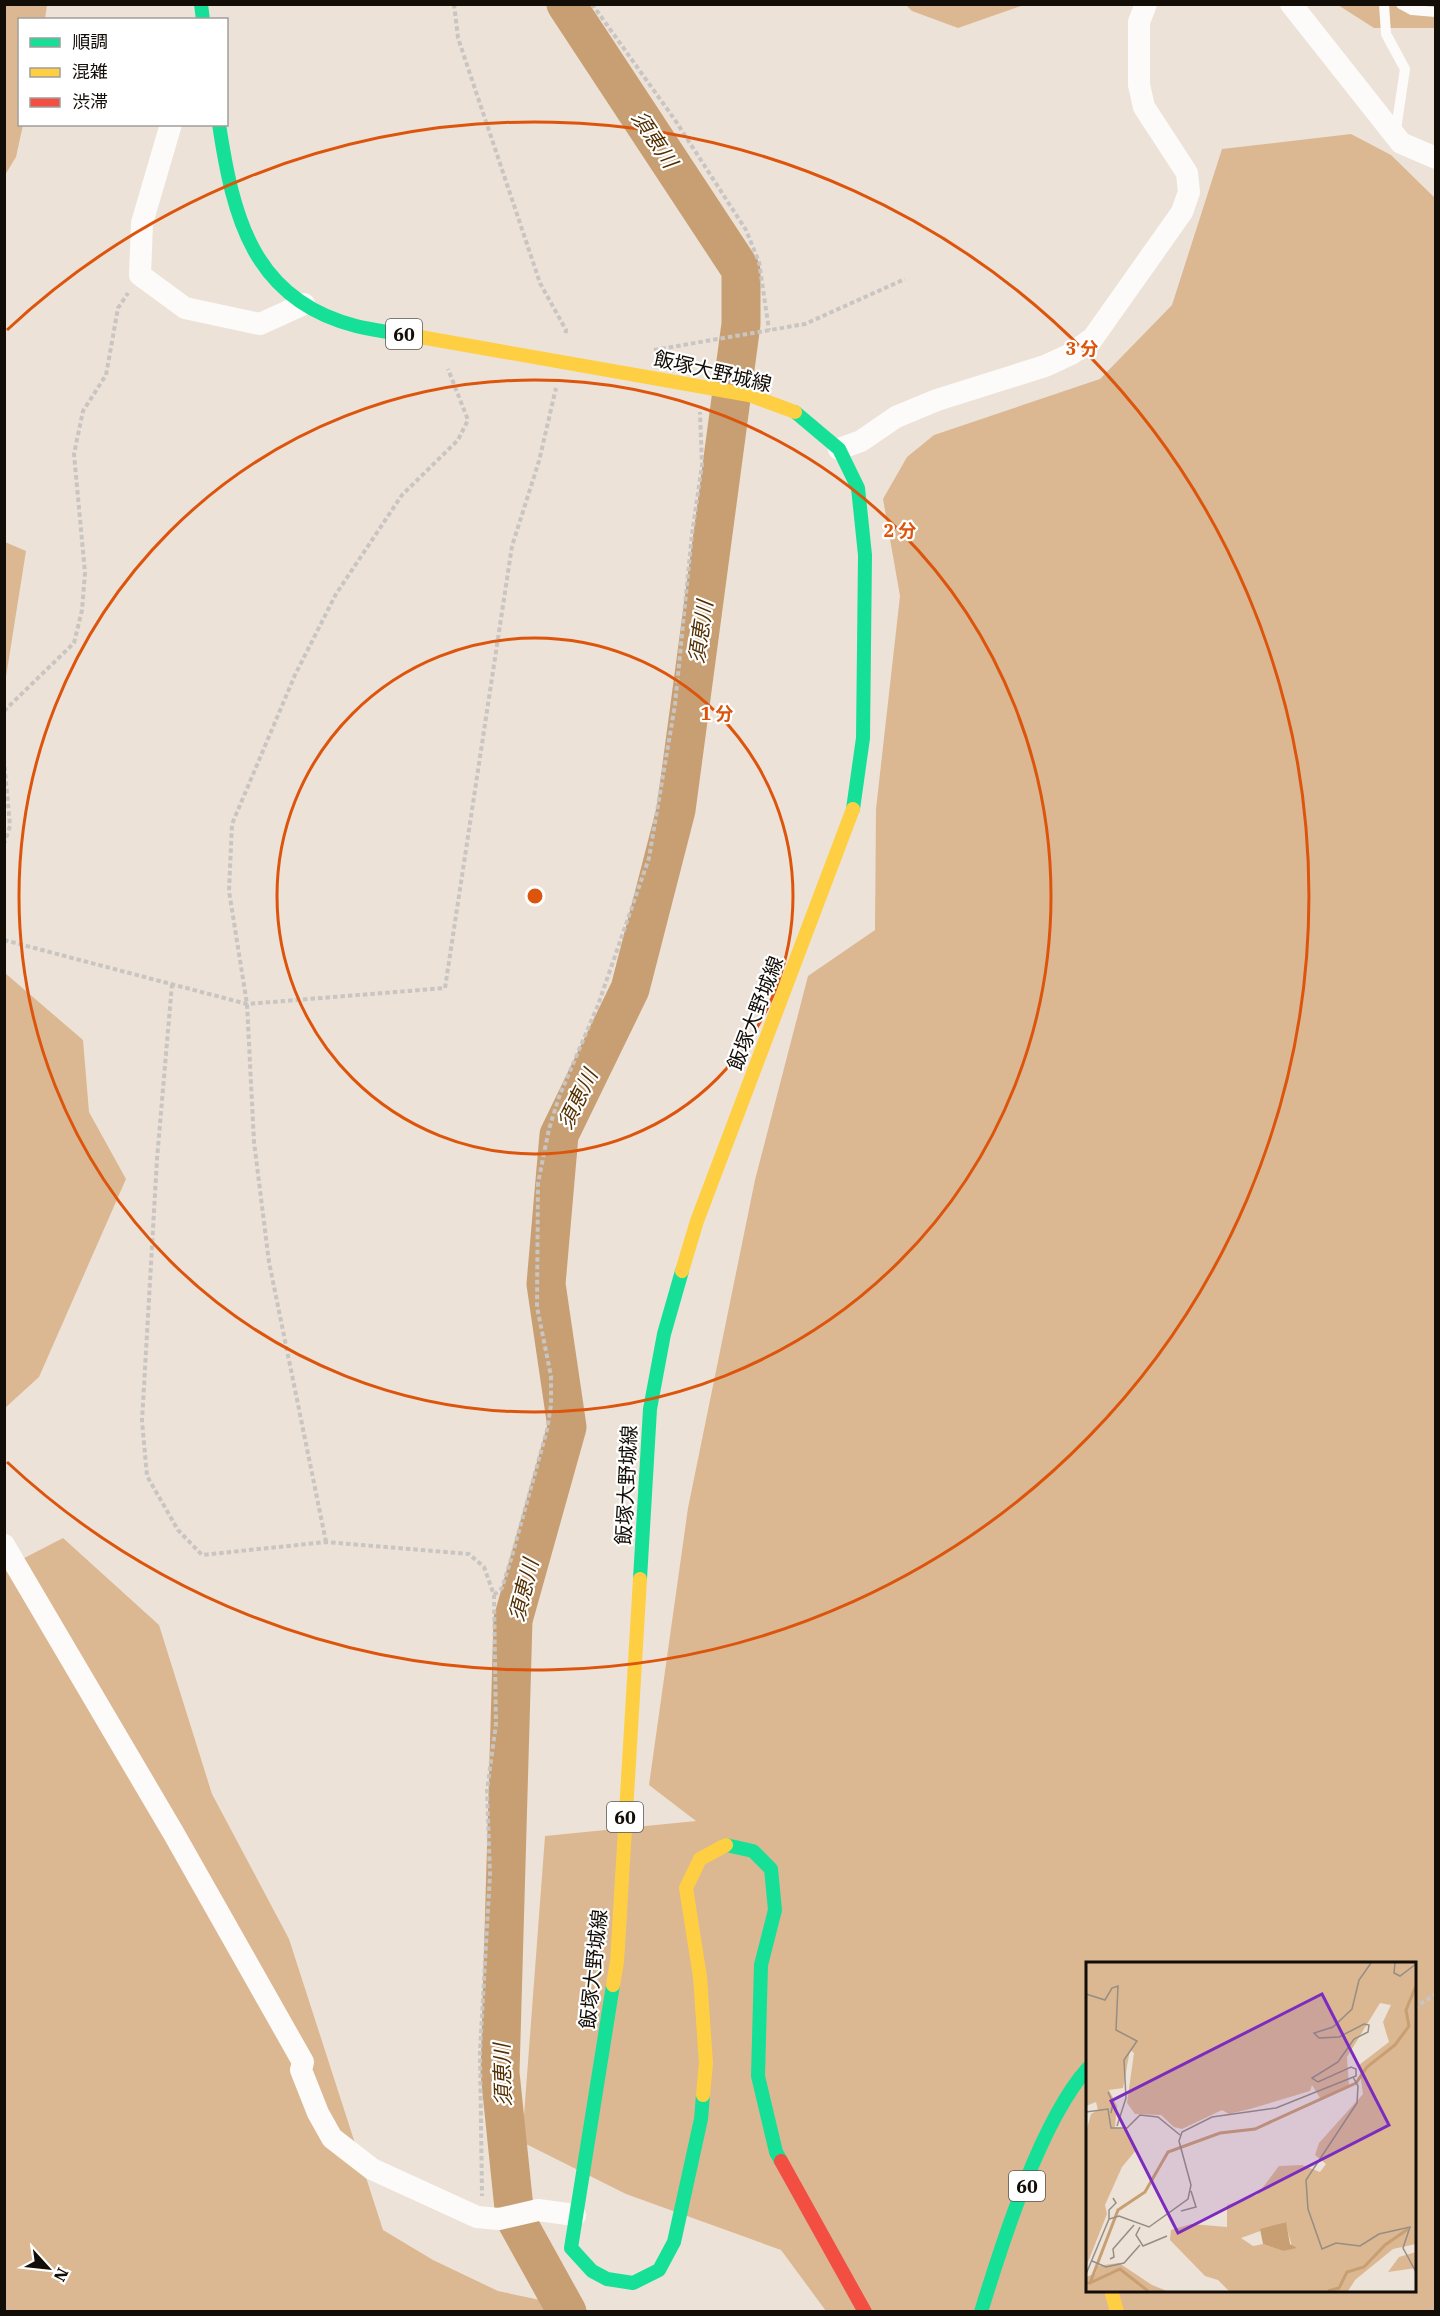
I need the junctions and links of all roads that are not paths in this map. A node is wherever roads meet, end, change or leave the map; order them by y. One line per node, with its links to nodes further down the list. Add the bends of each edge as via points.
1 (1146, 4): 11 (street, via 1139,22 1139,85 1144,107 1187,173 1189,192 1182,212 1093,338 1071,354 937,400 896,417 861,441)
2 (1291, 4): 8 (street)
3 (1384, 4): 8 (lane, via 1386,34 1405,69)
4 (1401, 4): 5 (lane, via 1412,10)
5 (1436, 12)
6 (170, 126): 10 (street, via 142,223 140,275 185,308 260,324)
7 (219, 126): 10 (main road, 飯塚大野城線 / 60, via 228,188 245,238 270,278)
8 (1395, 136): 9 (street, via 1401,143)
9 (1436, 158)
10 (304, 304): 11 (main road, 飯塚大野城線 / 60, via 355,326 749,395 797,413)
11 (839, 450): 14 (main road, 飯塚大野城線 / 60, via 858,488 865,555 863,738 852,814 697,1221 664,1334 650,1409 617,1962)
12 (4, 1545): 14 (street, via 303,2062 301,2070 332,2138 372,2169 488,2218 538,2210)
13 (1086, 2070): 17 (main road, 60, via 1065,2095 992,2272)
14 (574, 2215): 16 (main road, 飯塚大野城線 / 60, via 571,2248 592,2271 607,2279 633,2283 659,2270 674,2242 701,2119 706,2063 700,1977 686,1888 700,1859 729,1844 753,1851 771,1869 775,1910 761,1965 758,2076 776,2152)
15 (1112, 2292): 18 (main road)
16 (866, 2312)
17 (981, 2312)
18 (1118, 2312)

